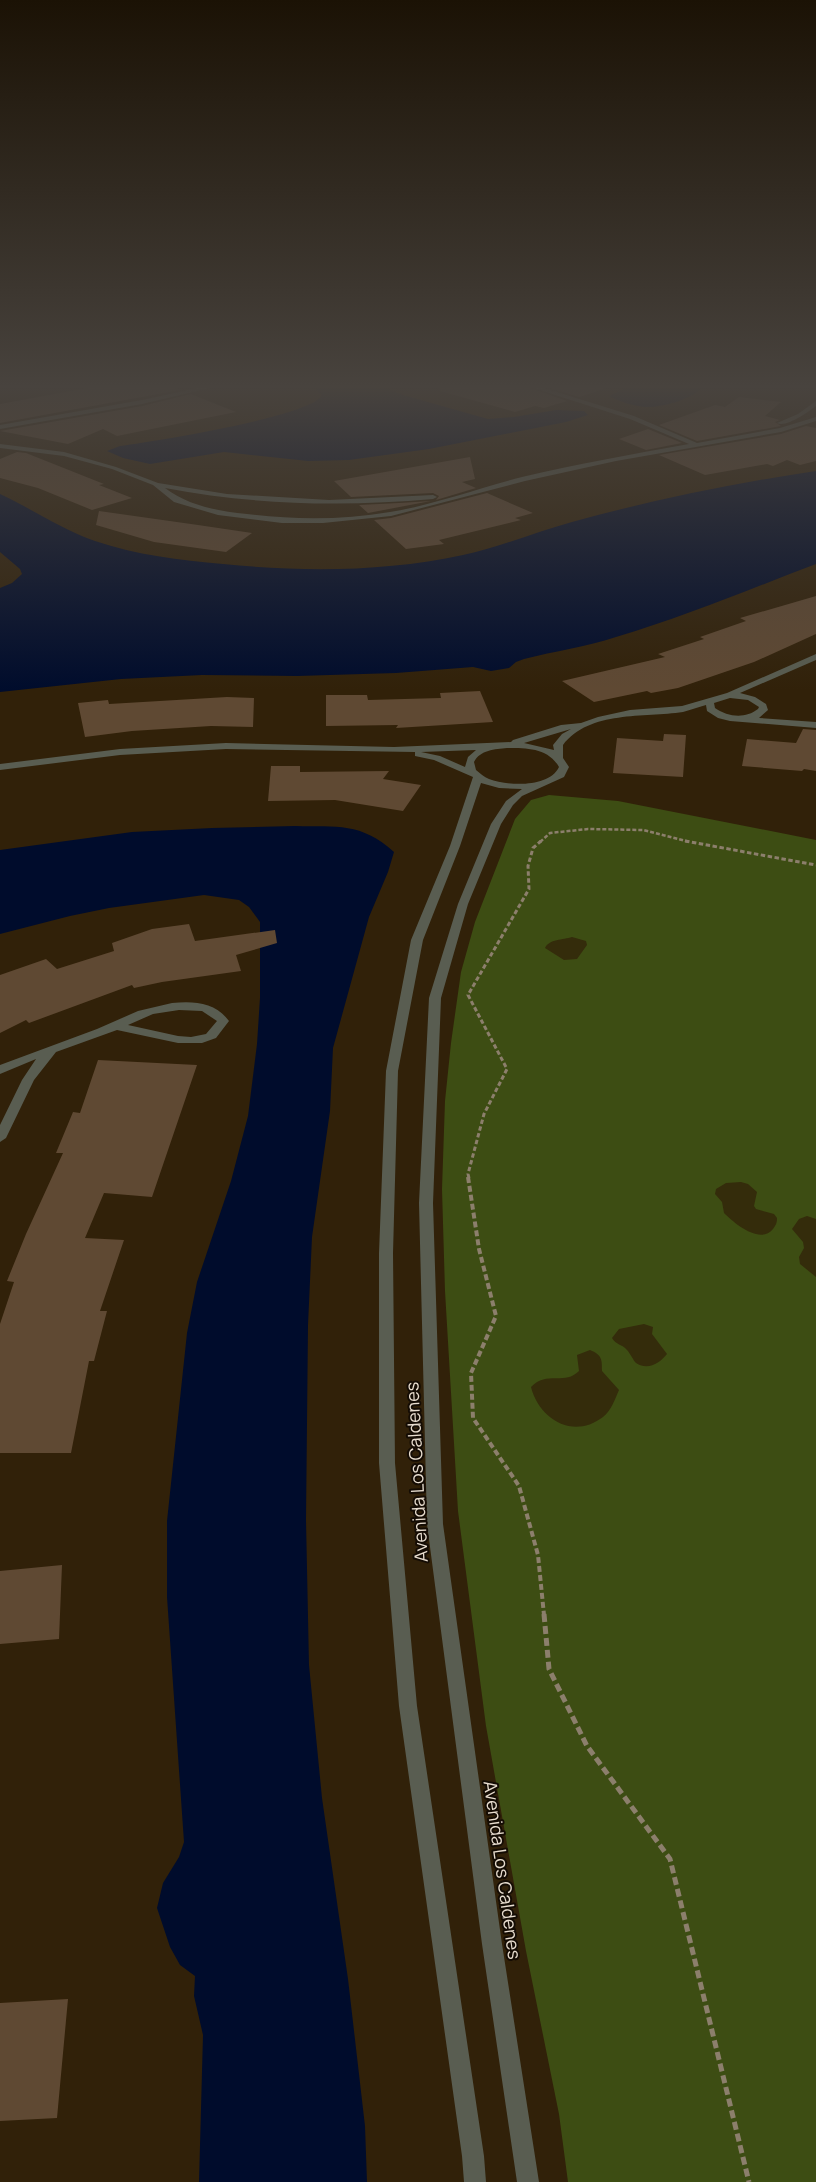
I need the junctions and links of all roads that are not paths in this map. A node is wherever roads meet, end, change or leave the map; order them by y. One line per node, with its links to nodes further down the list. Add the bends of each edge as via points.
1 (158, 486): 7 (street, via 177,500)
2 (164, 486): 5 (street)
3 (498, 486): 4 (street)
4 (462, 494): 6 (street); 8 (street)
5 (216, 496): 6 (street, via 274,502); 7 (street, via 199,500 195,503)
6 (386, 502): 8 (street, via 405,506)
7 (197, 508): 8 (street, via 249,518 308,522)
8 (403, 511)
9 (816, 656): 10 (street)
10 (755, 685): 11 (street); 13 (street, via 752,696)
11 (726, 696): 12 (street); 13 (street)
12 (714, 699): 14 (street); 15 (street, via 708,706 714,713)
13 (757, 701): 15 (street, via 763,710 761,714); 16 (street)
14 (667, 711): 15 (street); 17 (street, via 601,718)
15 (735, 718): 16 (street)
16 (792, 722): 18 (street)
17 (588, 723): 19 (street); 22 (street, via 564,736 558,745)
18 (816, 725)
19 (507, 745): 20 (street); 22 (street, via 537,747)
20 (495, 746): 21 (street); 24 (street, Avenida Los Caldenes, via 474,755 469,767)
21 (394, 750): 23 (street, via 226,746 100,754); 24 (street, via 437,758)
22 (559, 757): 25 (street, Avenida Los Caldenes, via 563,770 559,776)
23 (0, 767)
24 (475, 776): 25 (street, via 512,787); 30 (street, Avenida Los Caldenes, via 455,846 417,940 392,1071 386,1253 388,1463 408,1706)
25 (539, 785): 31 (street, Avenida Los Caldenes, via 519,794 496,824 463,904 435,998 426,1203 435,1524)
26 (116, 1026): 26 (street, via 177,1040 198,1040 210,1036 222,1021 208,1008 194,1006 138,1015); 27 (street)
27 (53, 1048): 28 (street); 29 (street, via 30,1076)
28 (0, 1070)
29 (0, 1138)
30 (475, 2182)
31 (528, 2182)

